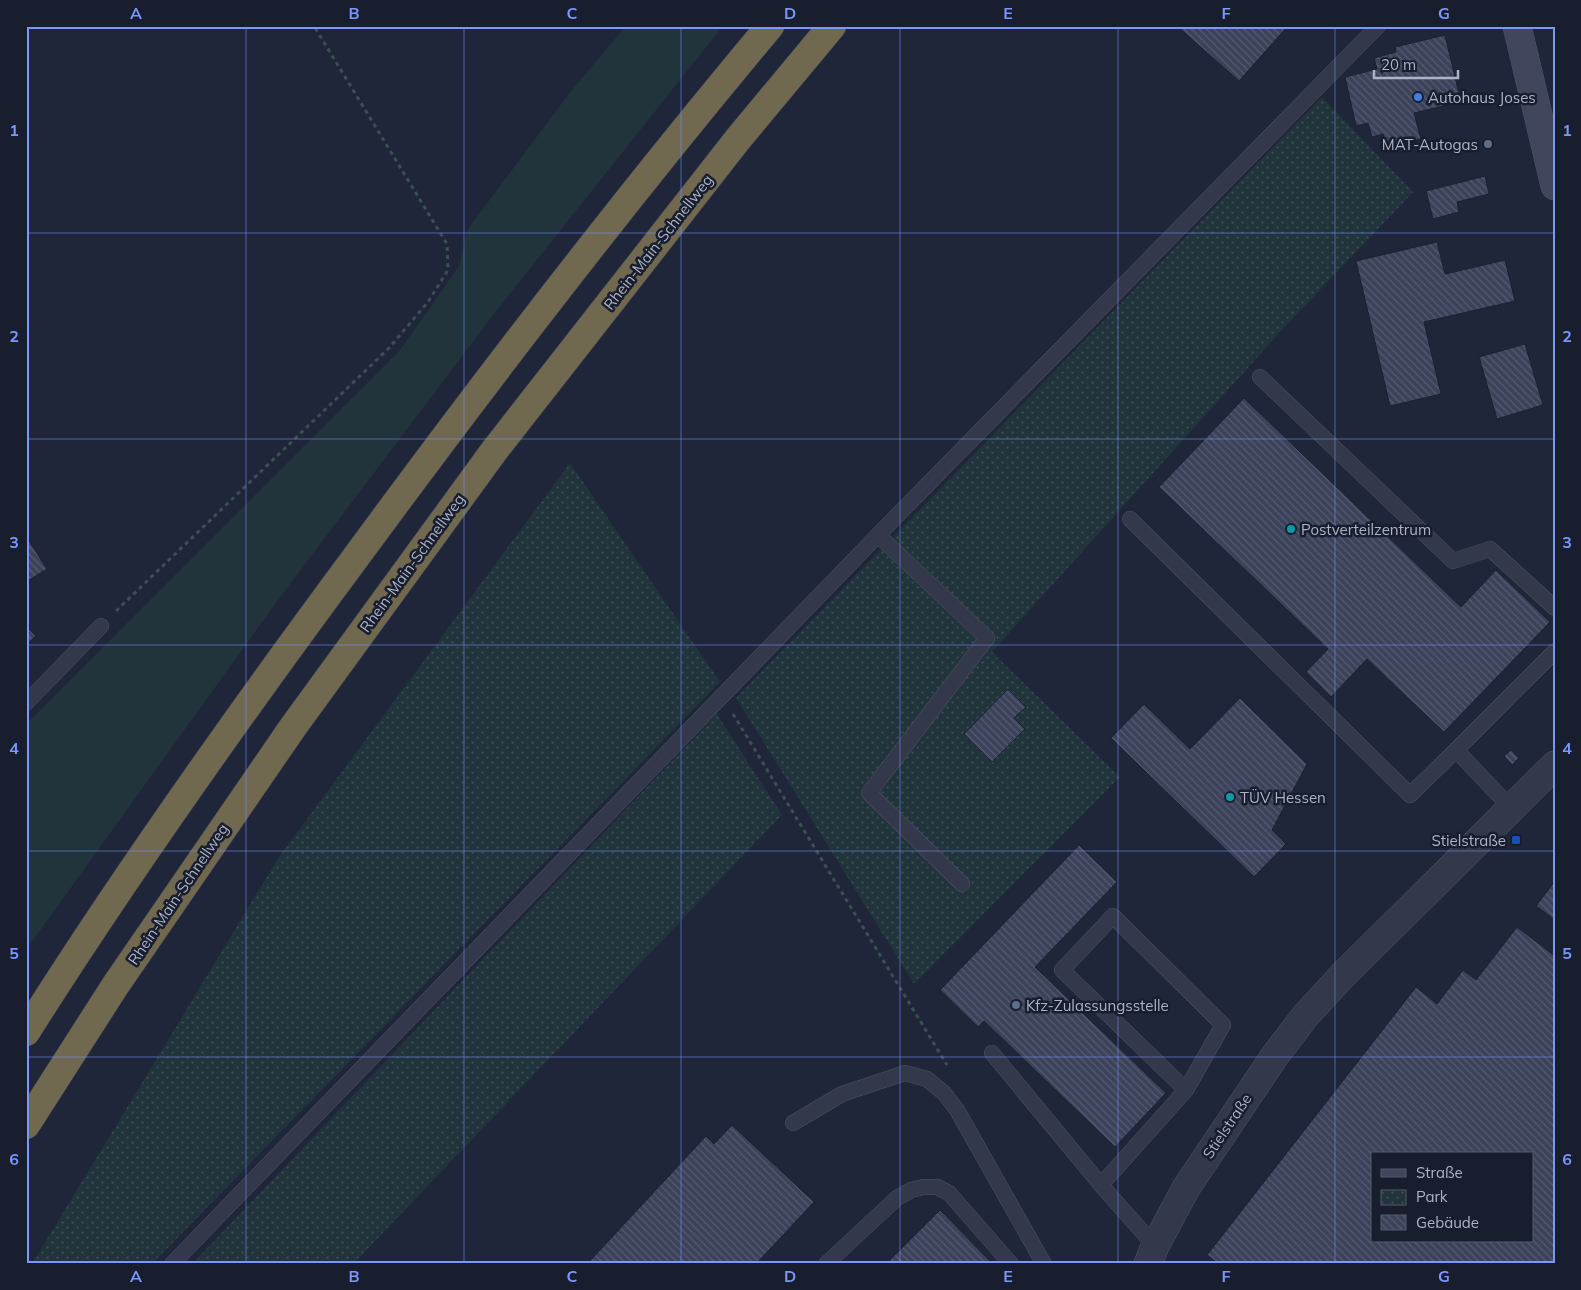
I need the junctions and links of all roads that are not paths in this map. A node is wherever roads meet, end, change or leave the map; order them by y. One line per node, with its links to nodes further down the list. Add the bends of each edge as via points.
1 (770, 26): 17 (highway, via 432,453 245,708 73,958)
2 (832, 26): 21 (highway, Rhein-Main-Schnellweg, via 738,140 494,451 292,727 115,986)
3 (1378, 26): 8 (lane)
4 (1517, 26): 5 (main road)
5 (1555, 186)
6 (1260, 377): 9 (lane, via 1453,561 1490,549)
7 (1130, 519): 13 (lane, via 1410,795)
8 (878, 534): 16 (lane, via 987,638 868,793); 24 (lane)
9 (1555, 608)
10 (101, 626): 12 (lane)
11 (1555, 651): 13 (lane)
12 (26, 703)
13 (1456, 750): 15 (lane)
14 (1555, 766): 15 (street, Stielstraße)
15 (1511, 808): 23 (street, Stielstraße, via 1306,1015 1207,1155)
16 (962, 884)
17 (26, 1032)
18 (992, 1053): 22 (lane)
19 (1186, 1090): 19 (lane, via 1223,1025 1113,916 1062,970); 22 (lane)
20 (793, 1123): 27 (lane, via 842,1094 905,1073 927,1079 957,1110)
21 (26, 1125)
22 (1101, 1185): 23 (lane)
23 (1152, 1255)
24 (172, 1264)
25 (826, 1264): 26 (lane, via 897,1198 917,1189 937,1187 949,1193)
26 (1011, 1264)
27 (1044, 1264)

